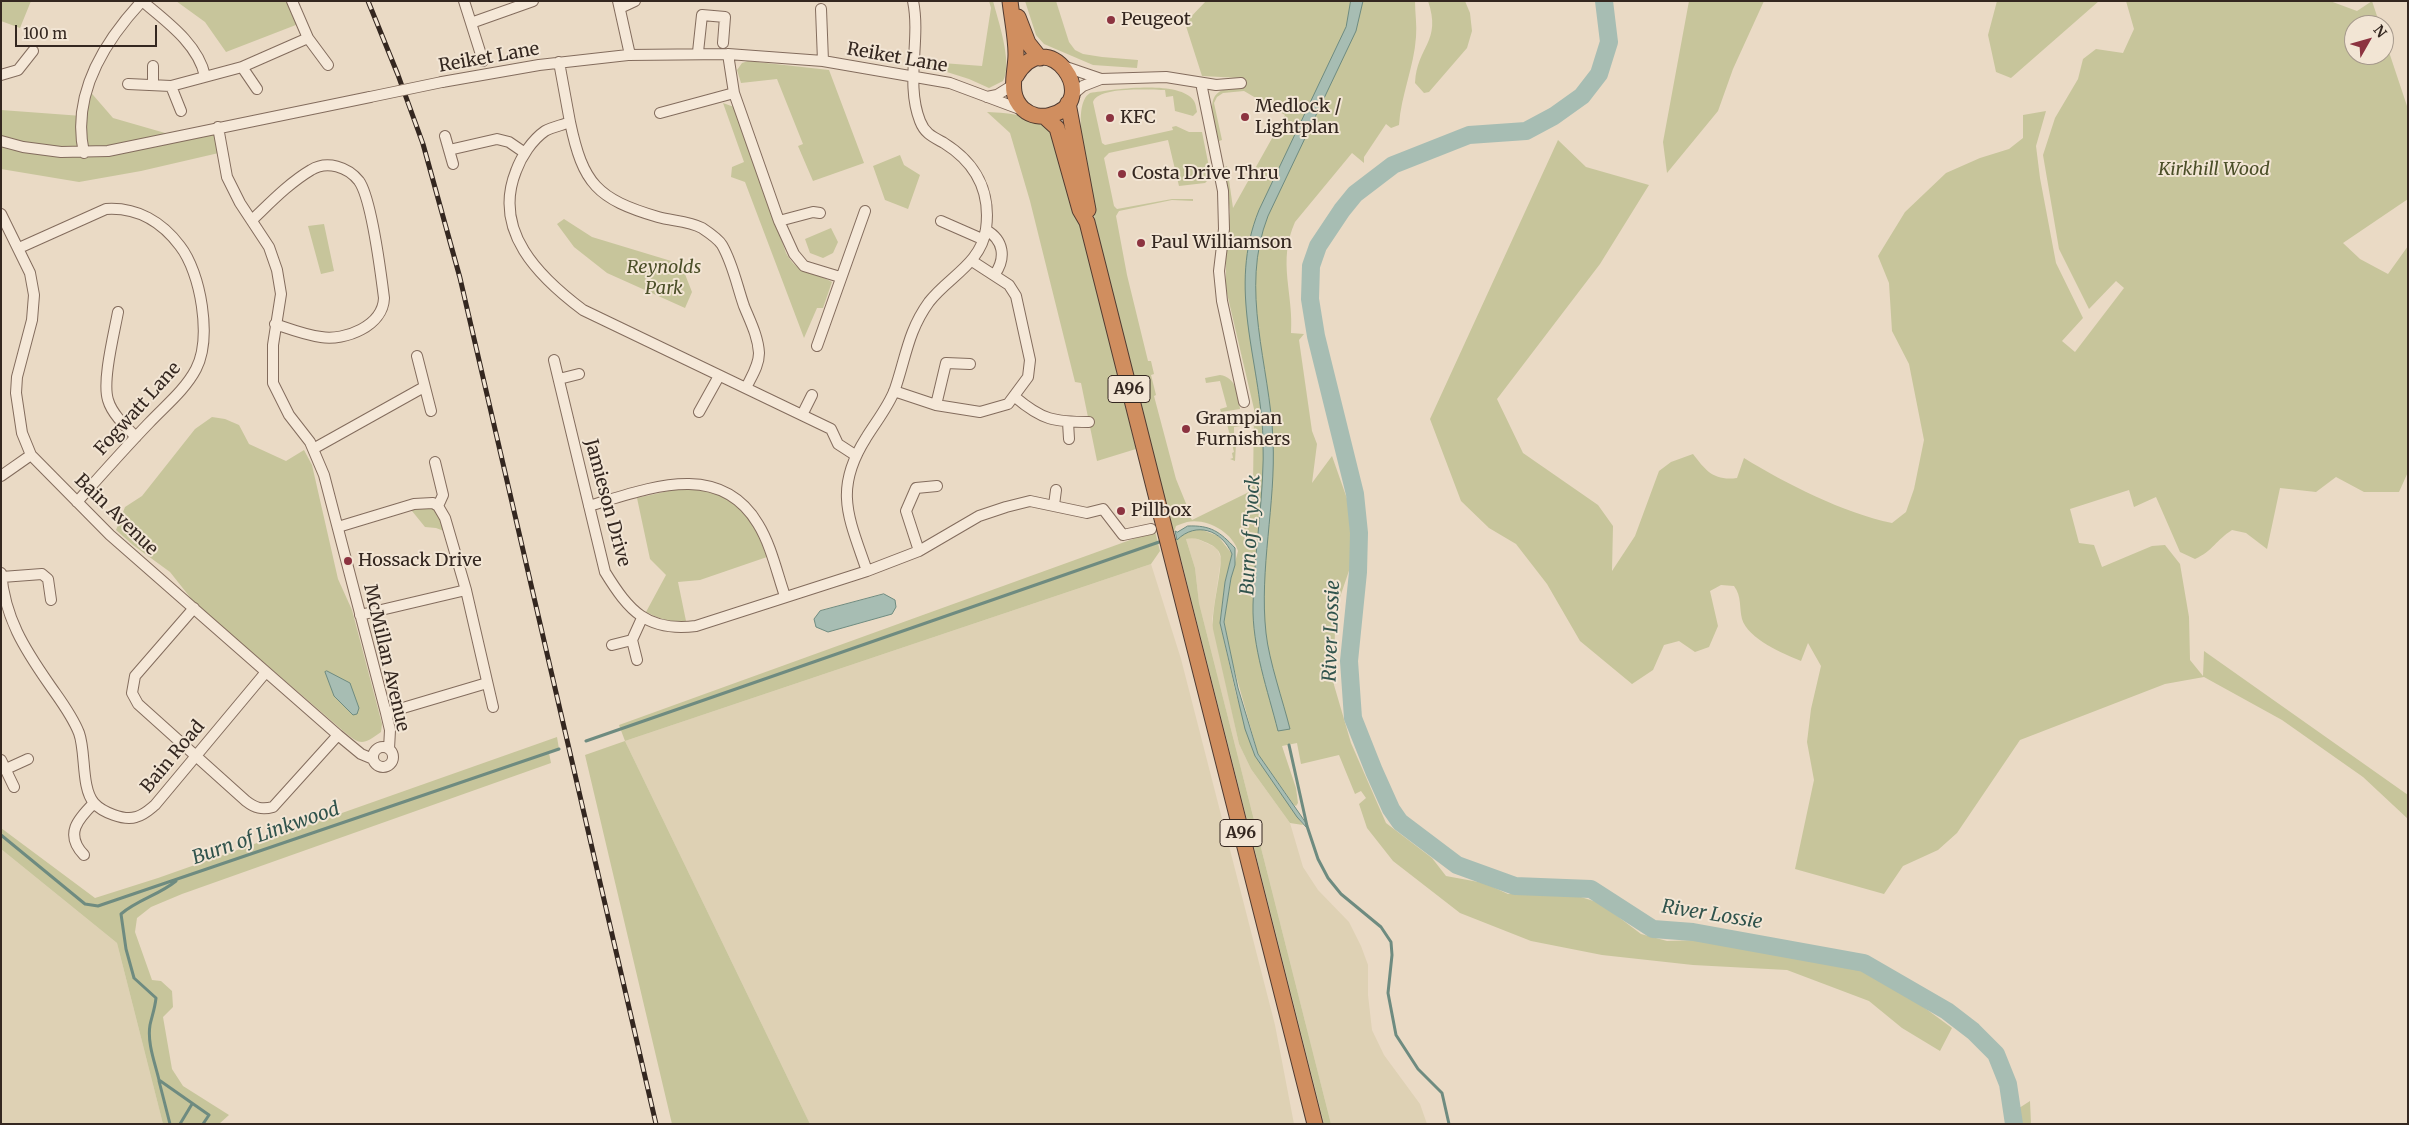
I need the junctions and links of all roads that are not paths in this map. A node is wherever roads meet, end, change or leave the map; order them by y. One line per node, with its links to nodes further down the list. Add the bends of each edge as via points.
1 (142, 1): 26 (street, via 193,49); 48 (street, via 115,33 88,83 82,116)
2 (292, 1): 11 (street)
3 (464, 1): 10 (street)
4 (533, 1): 10 (street)
5 (635, 1): 8 (street)
6 (913, 1): 27 (street, via 916,14)
7 (1011, 1): 17 (highway, via 1028,43); 29 (highway, via 1016,53)
8 (619, 5): 16 (street)
9 (821, 10): 19 (street)
10 (471, 23): 18 (street)
11 (308, 38): 21 (street); 24 (street)
12 (723, 43): 14 (street, via 725,17 702,15)
13 (33, 51): 25 (street, via 18,70)
14 (698, 52): 15 (street, Reiket Lane); 16 (street, Reiket Lane)
15 (728, 54): 19 (street, Reiket Lane); 36 (street)
16 (630, 55): 20 (street, Reiket Lane)
17 (1040, 58): 23 (highway); 29 (highway, via 1025,64)
18 (483, 61)
19 (823, 61): 27 (street, Reiket Lane)
20 (559, 62): 43 (street); 44 (street, Reiket Lane, bridge)
21 (328, 64)
22 (153, 66): 33 (street)
23 (1063, 66): 28 (street); 38 (highway, A96, via 1072,80)
24 (242, 67): 26 (street); 35 (street)
25 (1, 74)
26 (205, 76): 34 (street)
27 (913, 77): 37 (street, Reiket Lane, via 950,83); 58 (street, via 916,104 926,133 963,156 982,185 986,198)
28 (1101, 79): 32 (street, via 1166,77); 38 (street, via 1083,86)
29 (1014, 81): 37 (street, via 997,95); 40 (highway, via 1018,104)
30 (1241, 83): 32 (street)
31 (128, 84): 33 (street)
32 (1201, 84): 77 (street, via 1224,190 1219,271 1222,301)
33 (153, 85): 34 (street)
34 (170, 86): 39 (street)
35 (257, 89)
36 (734, 93): 41 (street); 56 (street)
37 (986, 97): 40 (street, Reiket Lane)
38 (1070, 99): 42 (highway, via 1054,115); 57 (highway, A96, via 1088,203)
39 (181, 111)
40 (1026, 111): 42 (highway)
41 (660, 113)
42 (1045, 117): 57 (highway, A96, via 1057,128 1080,210)
43 (570, 122): 49 (street, via 546,131); 73 (street, via 582,168 600,190 631,208 702,228 722,244 756,335 759,354)
44 (218, 127): 48 (street, Reiket Lane, via 108,151); 54 (street, McMillan Avenue, via 228,177)
45 (445, 136): 47 (street)
46 (1, 142): 48 (street, Reiket Lane)
47 (450, 150): 49 (street, via 497,139 509,142); 50 (street)
48 (84, 153)
49 (525, 153): 70 (street, via 512,180 512,230 520,246 546,279 584,310)
50 (453, 164)
51 (865, 211): 62 (street)
52 (820, 213): 56 (street)
53 (1, 214): 59 (street, Bain Avenue)
54 (252, 220): 64 (street, McMillan Avenue, via 270,247 276,270 281,294); 64 (street, via 281,192 312,169 330,165 348,171 360,183 374,235 384,298 376,318 356,331 336,337 322,337)
55 (941, 221): 58 (street)
56 (779, 222): 62 (street, via 794,254 804,266)
57 (1087, 222): 98 (highway, A96)
58 (984, 235): 60 (street); 61 (street, via 992,234 1001,249 1002,264)
59 (19, 248): 84 (street, Fogwatt Lane, via 106,209 119,208 138,212 166,229 185,251 202,304 202,353 189,381); 87 (street, Bain Avenue, via 30,273 34,295 32,320 16,385 22,433)
60 (972, 260): 61 (street); 74 (street, via 929,302 909,336)
61 (995, 274): 76 (street, via 1009,285 1016,296 1030,360 1028,377)
62 (840, 277): 65 (street)
63 (118, 312): 84 (street, via 106,386 108,401)
64 (275, 324): 86 (street, McMillan Avenue, via 273,383 289,415)
65 (817, 346)
66 (417, 356): 72 (street)
67 (554, 360): 71 (street, Jamieson Drive)
68 (970, 364): 78 (street, via 946,363)
69 (580, 374): 71 (street)
70 (719, 376): 73 (street); 80 (street)
71 (559, 380): 96 (street, Jamieson Drive)
72 (424, 387): 79 (street); 86 (street)
73 (746, 388): 81 (street)
74 (894, 391): 78 (street); 88 (street)
75 (812, 395): 81 (street)
76 (1015, 397): 78 (street, via 1008,404 980,412); 82 (street, via 1035,414)
77 (1244, 402)
78 (936, 404)
79 (431, 411)
80 (700, 412)
81 (802, 415): 88 (street, via 831,429 838,444)
82 (1068, 422): 83 (street); 85 (street)
83 (1089, 422)
84 (136, 438): 93 (street, Fogwatt Lane)
85 (1068, 439)
86 (314, 449): 97 (street, McMillan Avenue)
87 (31, 455): 90 (street); 93 (street, Bain Avenue)
88 (855, 455): 100 (street, via 848,476 847,510)
89 (434, 462): 95 (street, via 443,495)
90 (1, 476)
91 (937, 486): 99 (street, via 916,488 906,511)
92 (1056, 490): 94 (street)
93 (77, 502): 106 (street, Bain Avenue)
94 (1054, 505): 98 (street, Jamieson Drive, via 1087,513 1103,509 1124,535); 99 (street, Jamieson Drive, via 1030,501 979,516)
95 (438, 506): 97 (street, via 428,503 401,507); 103 (street, via 445,518)
96 (589, 506): 104 (street, via 640,491 685,483 724,491 740,500 759,525); 109 (street, Jamieson Drive, via 606,572 623,601)
97 (338, 527): 107 (street, McMillan Avenue)
98 (1161, 535): 126 (highway, A96)
99 (919, 551): 100 (street, Jamieson Drive)
100 (867, 570): 104 (street, Jamieson Drive)
101 (1, 573): 102 (street)
102 (2, 577): 105 (street, via 42,574 48,579); 108 (street)
103 (466, 590): 107 (street); 114 (street)
104 (785, 596): 109 (street, Jamieson Drive, via 696,626 679,628)
105 (51, 600)
106 (194, 608): 113 (street, Bain Avenue); 119 (street, via 135,676 132,693 138,704)
107 (360, 615): 116 (street, McMillan Avenue)
108 (5, 616): 124 (street, via 72,716 80,734 88,791)
109 (642, 618): 110 (street)
110 (632, 640): 111 (street); 112 (street)
111 (612, 645)
112 (637, 660)
113 (266, 672): 117 (street, Bain Avenue); 119 (street, Bain Road)
114 (487, 683): 115 (street); 116 (street)
115 (493, 707)
116 (386, 713): 118 (street, McMillan Avenue, via 390,730)
117 (338, 735): 119 (street, via 273,807 263,809 253,806); 121 (street, Bain Avenue, via 361,754)
118 (389, 749): 121 (street, via 377,748); 121 (street, via 393,755 389,764 379,766)
119 (196, 755): 124 (street, Bain Road, via 145,813 134,818 122,817 110,814)
120 (28, 758): 122 (street)
121 (373, 759)
122 (3, 764): 123 (street)
123 (14, 787)
124 (94, 803): 125 (street, via 75,827 76,841)
125 (84, 855)
126 (1315, 1124)

